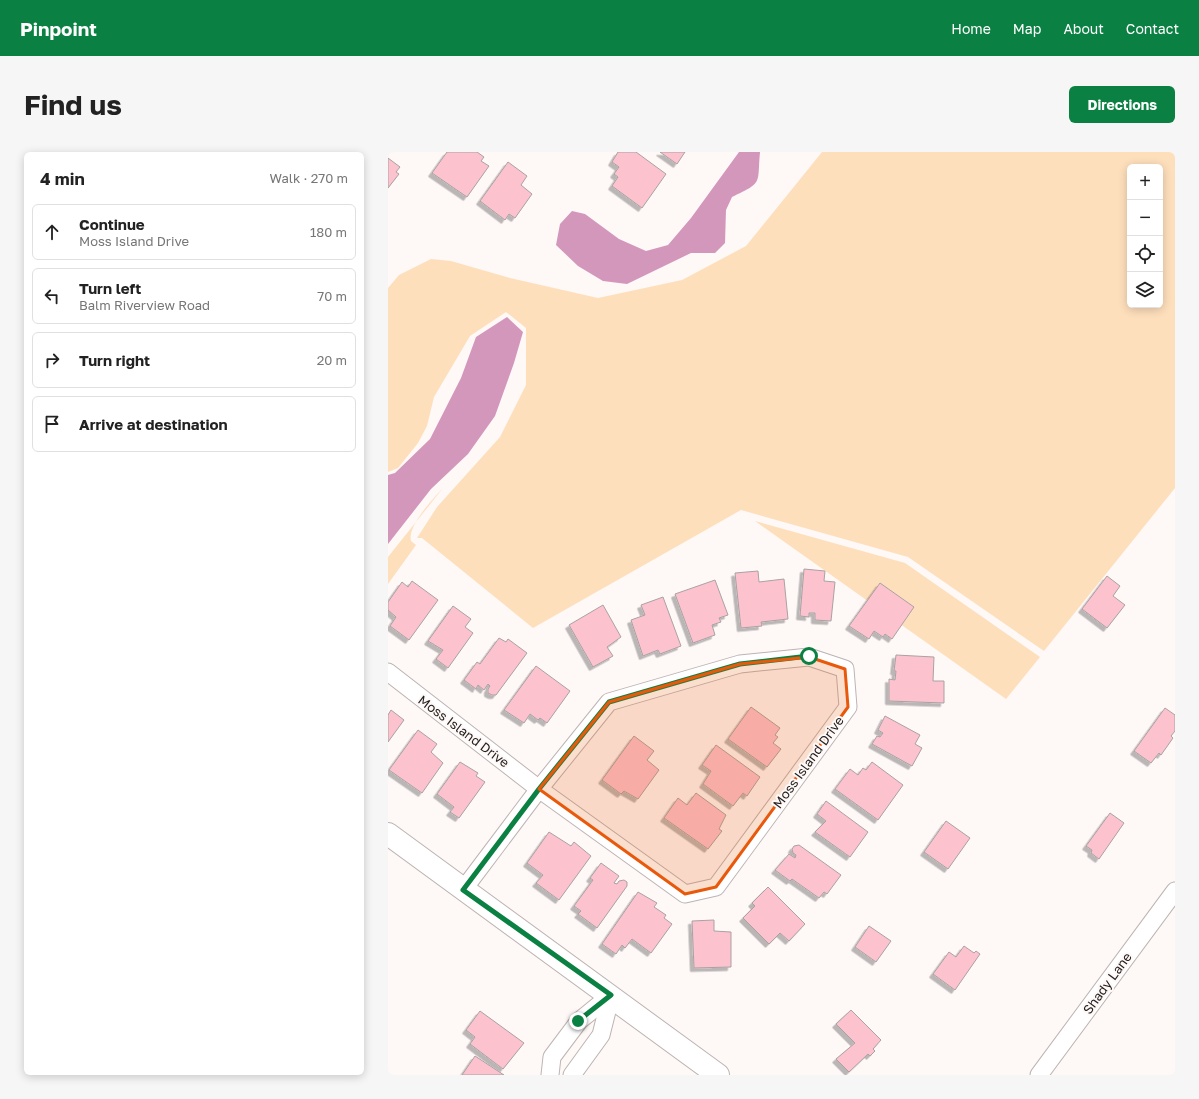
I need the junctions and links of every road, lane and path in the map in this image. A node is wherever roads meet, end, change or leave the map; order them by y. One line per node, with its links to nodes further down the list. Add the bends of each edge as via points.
1 (388, 672): 2 (street, Moss Island Drive)
2 (539, 789): 2 (street, Moss Island Drive, via 609,702 740,664 809,656 845,669 848,707 716,887 685,894); 4 (street, Moss Island Drive)
3 (388, 834): 4 (main road)
4 (463, 890): 6 (main road)
5 (1175, 891): 10 (street, Shady Lane)
6 (611, 995): 7 (street, via 578,1021 552,1057); 8 (street, via 601,1035); 9 (main road)
7 (550, 1075)
8 (572, 1075)
9 (718, 1075)
10 (1039, 1075)

